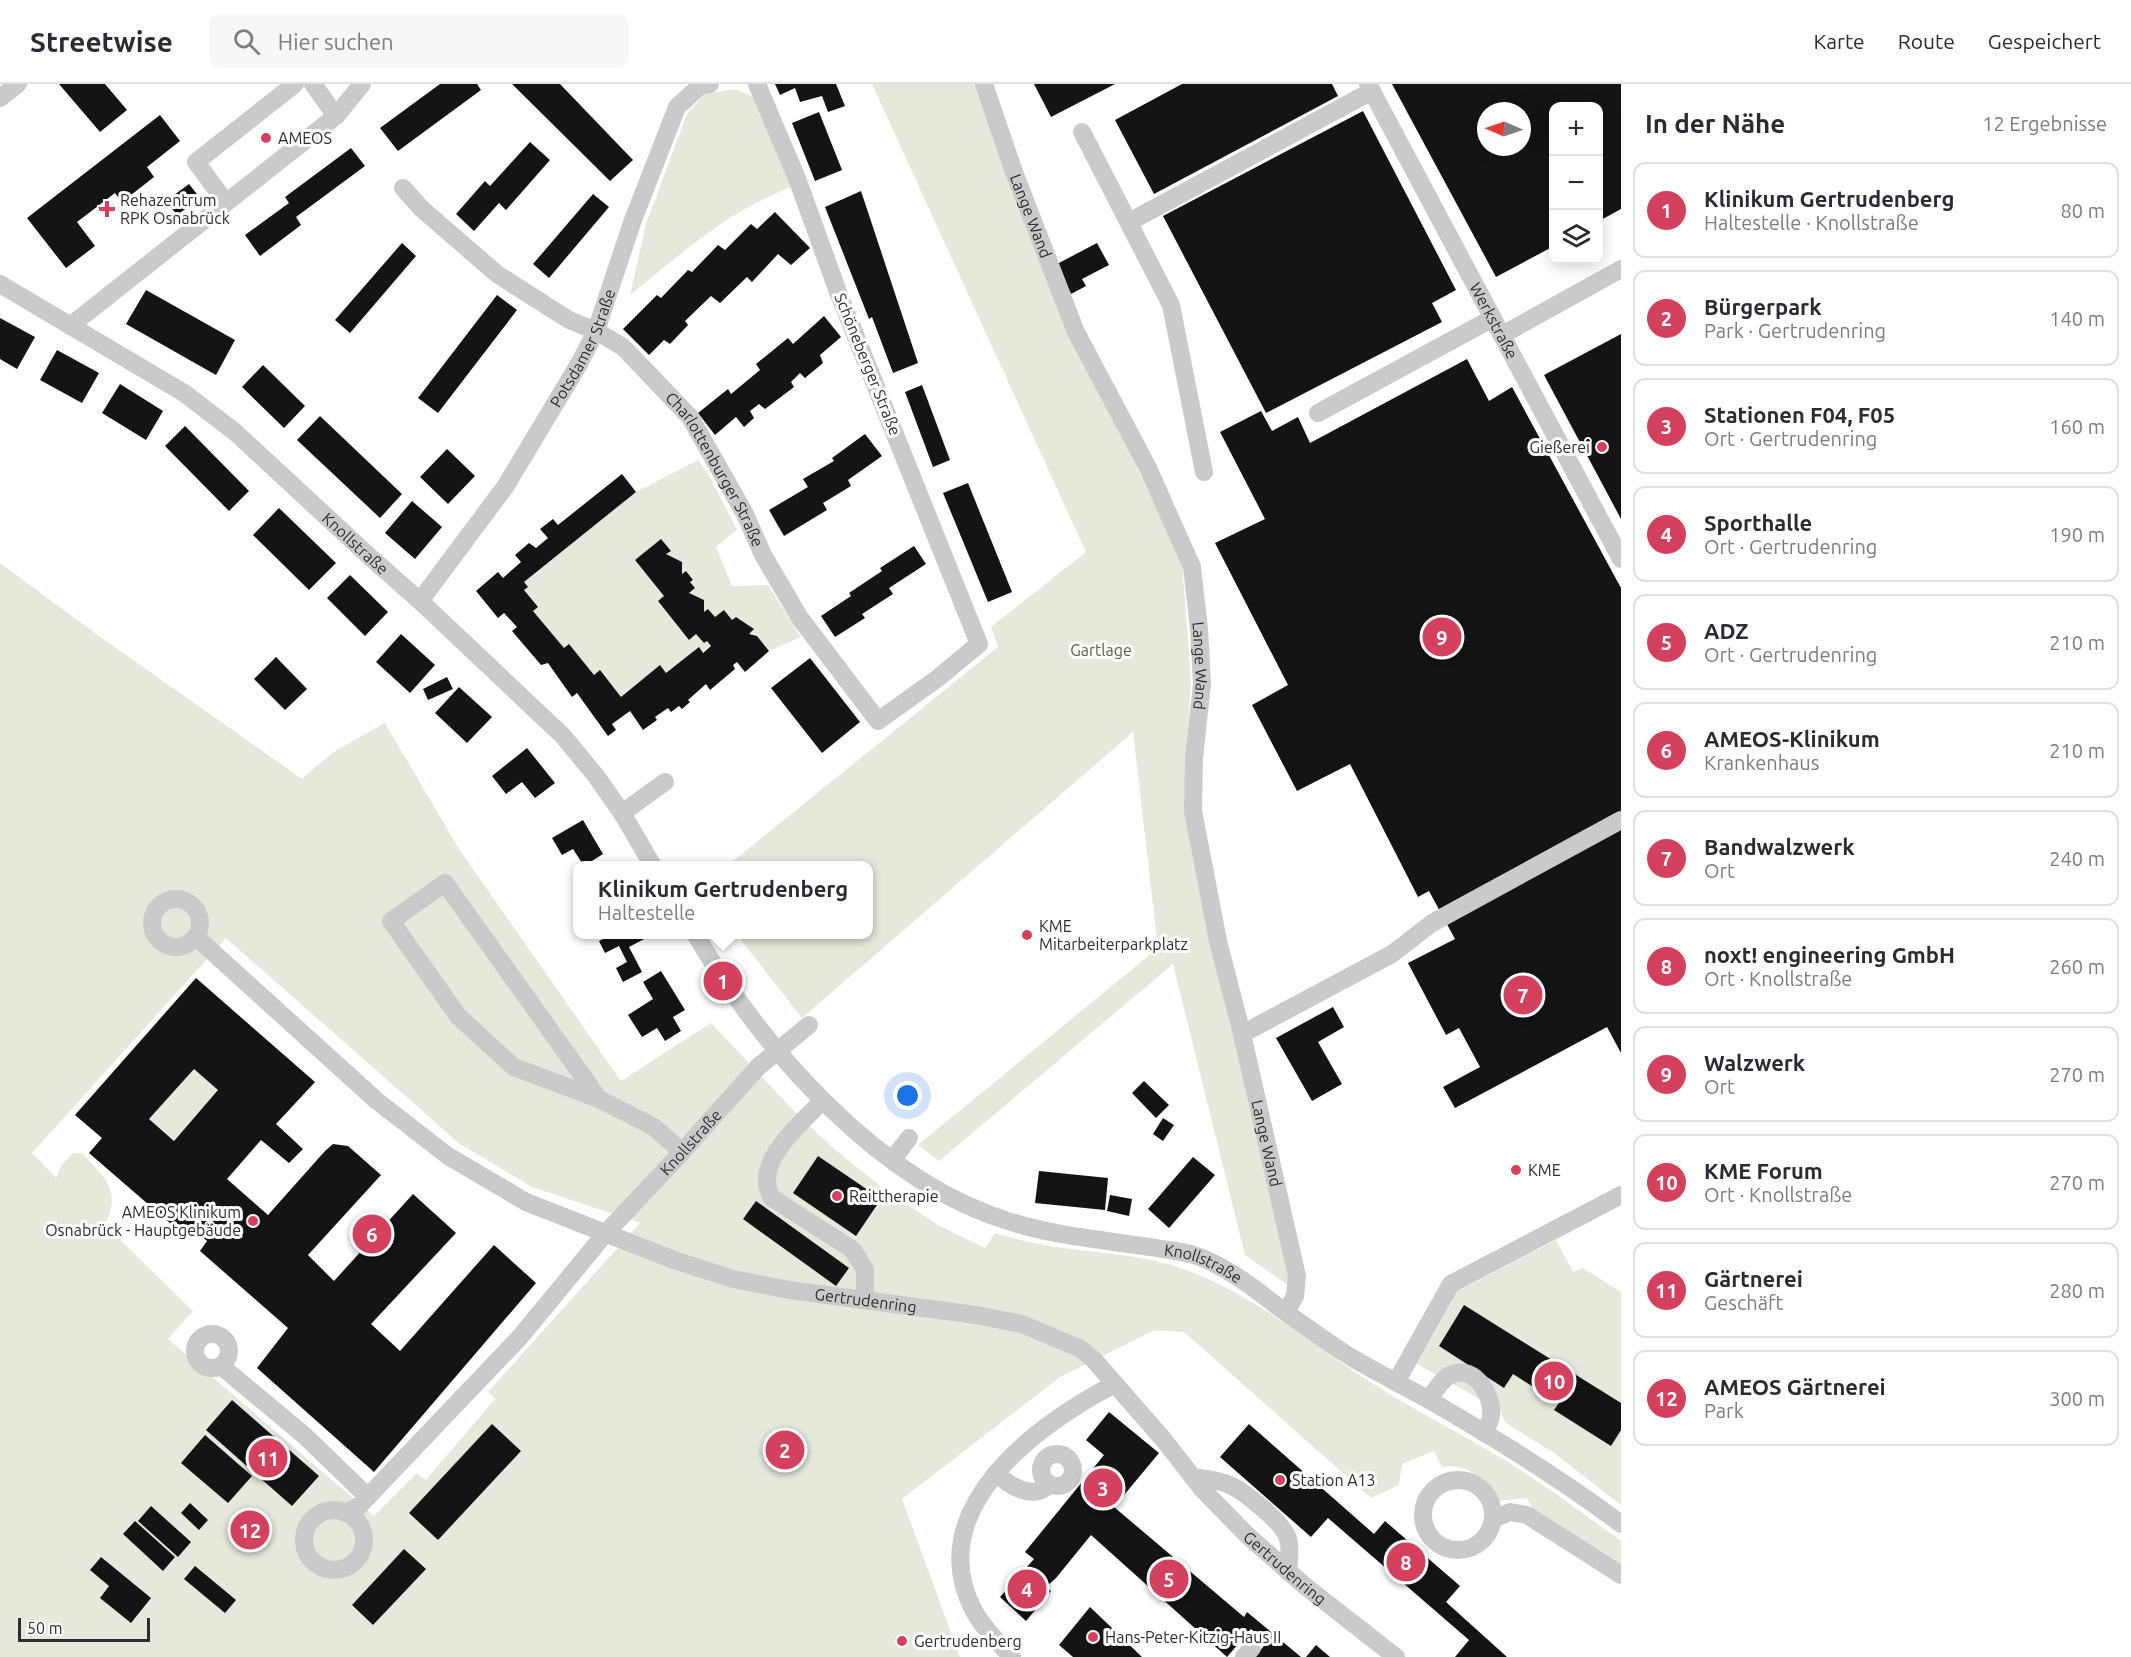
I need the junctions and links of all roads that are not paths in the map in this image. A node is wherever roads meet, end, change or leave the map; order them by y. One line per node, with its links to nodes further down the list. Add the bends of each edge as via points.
1 (18, 84): 9 (street)
2 (295, 84): 13 (street, via 195,162)
3 (313, 84): 10 (street)
4 (362, 84): 10 (street)
5 (710, 84): 19 (street, Potsdamer Straße, via 700,86 677,107)
6 (984, 84): 33 (street, Lange Wand, via 1076,332 1148,468 1192,567 1202,684 1193,811 1218,941)
7 (753, 86): 25 (street, Schöneberger Straße, via 798,181 834,282)
8 (1370, 88): 14 (street); 17 (street, Werkstraße)
9 (0, 98)
10 (336, 116): 13 (street)
11 (1082, 132): 14 (street)
12 (403, 188): 19 (street, Charlottenburger Straße, via 497,274 569,320)
13 (225, 201): 18 (street)
14 (1129, 222): 22 (street, via 1172,305)
15 (1621, 269): 20 (street)
16 (0, 284): 18 (street, Knollstraße)
17 (1493, 318): 20 (street, Werkstraße); 21 (street)
18 (70, 326): 24 (street, Knollstraße, via 184,393 226,426)
19 (596, 331): 24 (street, Potsdamer Straße, via 505,487); 25 (street, Charlottenburger Straße, via 623,347 690,417 800,618 878,721)
20 (1502, 335): 23 (street, Werkstraße)
21 (1318, 412)
22 (1204, 472)
23 (1621, 559)
24 (420, 601): 27 (street, Knollstraße, via 563,736)
25 (979, 644)
26 (665, 782): 27 (street)
27 (622, 813): 29 (street, Knollstraße)
28 (1621, 820): 33 (street, via 1432,923 1392,954)
29 (650, 861)
30 (196, 937): 41 (street, Gertrudenring, via 377,1101 448,1156 526,1202)
31 (697, 939): 34 (street, Knollstraße, via 723,981)
32 (809, 1025): 34 (street)
33 (1242, 1035): 43 (street, Lange Wand, via 1297,1276 1295,1296)
34 (776, 1051): 36 (street, Knollstraße); 38 (street, Knollstraße)
35 (599, 1099): 35 (street, via 514,1067 489,1047 458,1016 391,921 445,883); 38 (street, via 654,1127)
36 (822, 1101): 39 (street, Knollstraße); 42 (street, via 782,1143 767,1176 767,1189 772,1198 853,1250 865,1270)
37 (909, 1138): 39 (street)
38 (682, 1152): 41 (street, Knollstraße)
39 (892, 1160): 43 (street, Knollstraße, via 967,1206 1009,1222 1199,1257 1237,1275)
40 (1621, 1195): 45 (street, via 1451,1284)
41 (605, 1234): 42 (street, Gertrudenring, via 733,1279); 52 (street, Knollstraße, via 520,1337)
42 (865, 1299): 46 (street, Gertrudenring, via 1022,1324 1081,1349)
43 (1286, 1312): 45 (street, Knollstraße)
44 (221, 1366): 52 (street, via 305,1436)
45 (1396, 1382): 47 (street, Knollstraße)
46 (1114, 1384): 49 (street, via 1054,1420); 50 (street, Gertrudenring)
47 (1429, 1400): 48 (street, Knollstraße); 48 (street, via 1448,1376 1459,1373 1473,1377 1484,1384 1488,1395 1491,1417)
48 (1484, 1433): 55 (street, Knollstraße, via 1564,1481)
49 (996, 1473): 51 (street, via 1023,1490 1038,1491); 58 (street, via 968,1517 961,1552 962,1572 974,1611)
50 (1192, 1477): 56 (street, Gertrudenring); 56 (street, via 1229,1485 1279,1524 1288,1536)
51 (1049, 1484)
52 (368, 1497): 53 (street, Knollstraße)
53 (345, 1513)
54 (1493, 1519): 57 (street, via 1510,1512 1527,1515)
55 (1621, 1524)
56 (1288, 1572): 59 (street, Gertrudenring)
57 (1621, 1575)
58 (1012, 1657)
59 (1396, 1657)

